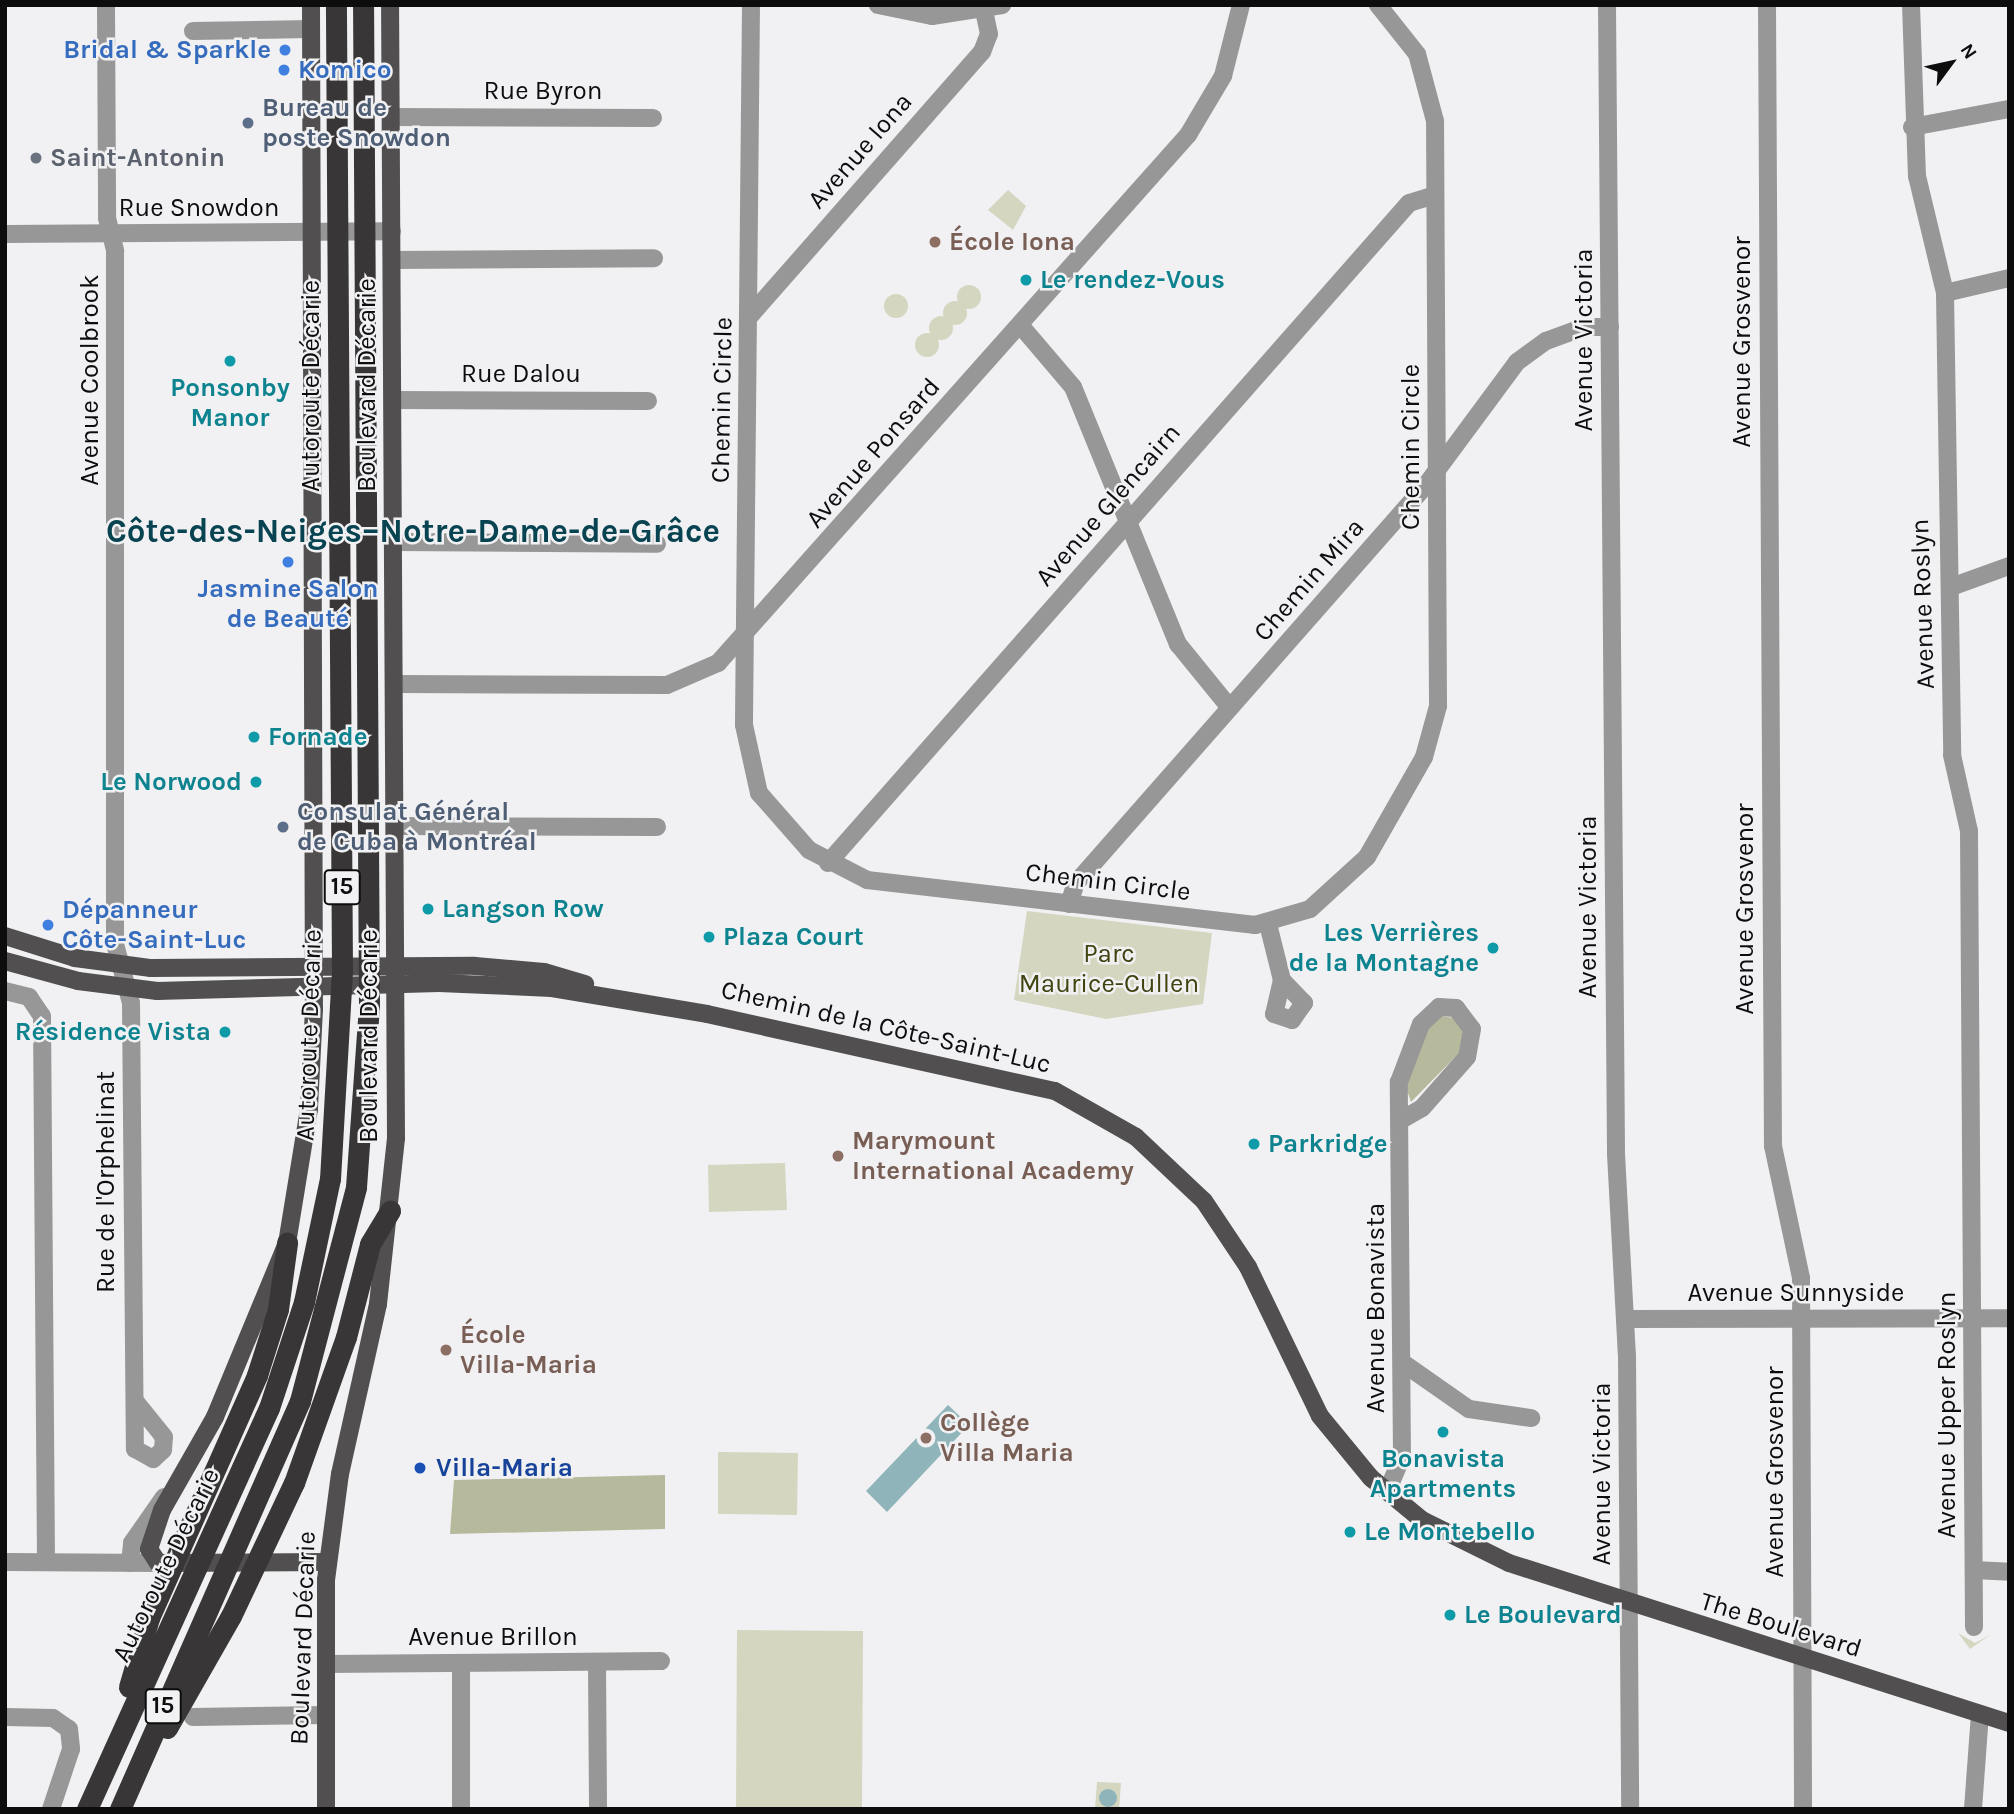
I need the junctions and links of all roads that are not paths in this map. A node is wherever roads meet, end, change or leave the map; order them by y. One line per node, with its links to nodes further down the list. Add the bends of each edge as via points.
1 (106, 5): 24 (street, Avenue Coolbrook)
2 (311, 5): 14 (main road, Boulevard Décarie)
3 (336, 5): 92 (highway, Autoroute Décarie / 15, via 342,970 330,1179 304,1302 269,1408)
4 (363, 5): 95 (highway, Autoroute Décarie / 15, via 369,985 356,1187 326,1319 292,1423)
5 (390, 5): 17 (main road, Boulevard Décarie)
6 (751, 5): 29 (street, Chemin Circle)
7 (878, 5): 13 (street, via 932,16)
8 (1241, 5): 30 (street, Avenue Ponsard, via 1223,76 1195,126)
9 (1378, 5): 20 (street, Chemin Circle, via 1412,47 1428,84)
10 (1607, 5): 31 (street, Avenue Victoria)
11 (1767, 5): 63 (street, Avenue Grosvenor, via 1773,1146 1800,1262)
12 (1911, 5): 19 (street, Avenue Roslyn)
13 (993, 8): 29 (street, Avenue Iona, via 982,52)
14 (311, 29): 15 (street); 22 (main road, Boulevard Décarie)
15 (193, 31)
16 (2009, 109): 19 (street)
17 (391, 117): 18 (street, Rue Byron); 21 (main road, Boulevard Décarie)
18 (653, 118)
19 (1912, 127): 28 (street, Avenue Roslyn)
20 (1435, 195): 34 (street, Chemin Circle); 35 (street, Avenue Glencairn, via 1409,203)
21 (387, 232): 22 (street, Rue Snowdon); 26 (main road, Boulevard Décarie)
22 (315, 233): 24 (street, Rue Snowdon); 51 (main road, Boulevard Décarie)
23 (5, 234): 24 (street, Rue Snowdon)
24 (111, 235): 50 (street, Avenue Coolbrook)
25 (654, 258): 26 (street)
26 (393, 260): 32 (main road, Boulevard Décarie)
27 (2009, 278): 28 (street)
28 (1945, 293): 39 (street, Avenue Roslyn)
29 (749, 317): 40 (street, Chemin Circle)
30 (1021, 326): 35 (street, via 1073,387); 40 (street, Avenue Ponsard)
31 (1609, 327): 34 (street, Chemin Mira, via 1584,327 1530,350); 66 (street, Avenue Victoria, via 1616,1154)
32 (393, 400): 33 (street, Rue Dalou); 36 (main road, Boulevard Décarie)
33 (648, 401)
34 (1438, 469): 42 (street, Chemin Mira); 47 (street, Chemin Circle, via 1439,694 1429,746 1387,828 1357,868 1310,909)
35 (1129, 521): 42 (street, via 1182,653); 45 (street, Avenue Glencairn)
36 (394, 542): 37 (street); 41 (main road, Boulevard Décarie)
37 (657, 544)
38 (2009, 566): 39 (street)
39 (1951, 587): 60 (street, Avenue Roslyn, via 1952,755 1969,831)
40 (746, 635): 41 (street, Avenue Ponsard, via 707,671 667,685); 45 (street, Chemin Circle, via 745,740 754,781 781,825)
41 (395, 684): 43 (main road, Boulevard Décarie)
42 (1230, 708): 46 (street, Chemin Mira, via 1076,883)
43 (396, 826): 44 (street); 52 (main road, Boulevard Décarie)
44 (657, 827)
45 (828, 863): 46 (street, Chemin Circle, via 877,882)
46 (1069, 904): 47 (street, Chemin Circle)
47 (1268, 924): 53 (street)
48 (5, 936): 50 (main road, Chemin de la Côte-Saint-Luc)
49 (5, 961): 56 (main road, Chemin de la Côte-Saint-Luc)
50 (118, 965): 51 (main road, Chemin de la Côte-Saint-Luc); 56 (street, Rue de l'Orphelinat)
51 (320, 965): 52 (main road, Chemin de la Côte-Saint-Luc); 55 (main road, Boulevard Décarie)
52 (391, 966): 54 (main road, Boulevard Décarie); 58 (main road, Chemin de la Côte-Saint-Luc, via 544,972)
53 (1282, 981)
54 (391, 985): 55 (main road, Chemin de la Côte-Saint-Luc); 58 (main road, Chemin de la Côte-Saint-Luc, via 510,984); 61 (main road, Boulevard Décarie)
55 (320, 987): 56 (main road, Chemin de la Côte-Saint-Luc); 62 (main road, Boulevard Décarie, via 308,1122)
56 (127, 989): 68 (street, Rue de l'Orphelinat)
57 (5, 991): 72 (street, via 35,1001 42,1016)
58 (629, 998): 71 (main road, Chemin de la Côte-Saint-Luc, via 1009,1077 1055,1091 1123,1128 1174,1169 1221,1223 1314,1408)
59 (1401, 1120): 59 (street, Avenue Bonavista, via 1422,1108 1467,1057 1470,1024 1456,1008 1435,1010 1409,1045 1399,1082); 67 (street, Avenue Bonavista)
60 (1972, 1203): 64 (street, Avenue Upper Roslyn)
61 (390, 1211): 74 (main road, Boulevard Décarie); 95 (highway, via 370,1244 331,1387 288,1496 231,1616)
62 (287, 1243): 70 (main road, Boulevard Décarie); 92 (highway, via 278,1309 257,1375 139,1643)
63 (1801, 1318): 64 (street, Avenue Sunnyside); 66 (street, Avenue Sunnyside); 82 (street, Avenue Grosvenor)
64 (1973, 1318): 65 (street, Avenue Sunnyside); 77 (street, Avenue Upper Roslyn)
65 (2009, 1318)
66 (1625, 1319): 80 (street, Avenue Victoria)
67 (1403, 1363): 69 (street, via 1469,1409); 71 (street, Avenue Bonavista, via 1401,1470)
68 (135, 1401)
69 (1531, 1418)
70 (188, 1466): 75 (street, Boulevard Décarie, via 134,1539); 76 (main road, Boulevard Décarie, via 150,1538)
71 (1387, 1492): 79 (main road, Chemin de la Côte-Saint-Luc, via 1457,1541)
72 (46, 1561): 73 (street); 75 (street)
73 (5, 1562)
74 (328, 1562): 76 (main road); 86 (main road, Boulevard Décarie)
75 (130, 1563): 76 (street)
76 (158, 1563)
77 (1974, 1570): 78 (street); 81 (street, Avenue Upper Roslyn)
78 (2009, 1572)
79 (1539, 1573): 80 (main road, The Boulevard)
80 (1629, 1604): 82 (main road, The Boulevard); 99 (street, Avenue Victoria)
81 (1974, 1628)
82 (1802, 1660): 87 (main road, The Boulevard); 100 (street, Avenue Grosvenor)
83 (661, 1661): 84 (street, Avenue Brillon)
84 (597, 1662): 85 (street, Avenue Brillon); 98 (street)
85 (461, 1663): 86 (street, Avenue Brillon); 97 (street)
86 (326, 1664): 88 (main road, Boulevard Décarie)
87 (1980, 1714): 91 (main road, The Boulevard); 101 (street)
88 (326, 1715): 90 (street); 96 (main road, Boulevard Décarie)
89 (5, 1717): 93 (street, via 53,1718 69,1729 71,1749)
90 (193, 1717)
91 (2009, 1723)
92 (121, 1726): 94 (highway, Autoroute Décarie / 15)
93 (51, 1809)
94 (86, 1809)
95 (120, 1809)
96 (326, 1809)
97 (461, 1809)
98 (598, 1809)
99 (1630, 1809)
100 (1803, 1809)
101 (1973, 1809)

